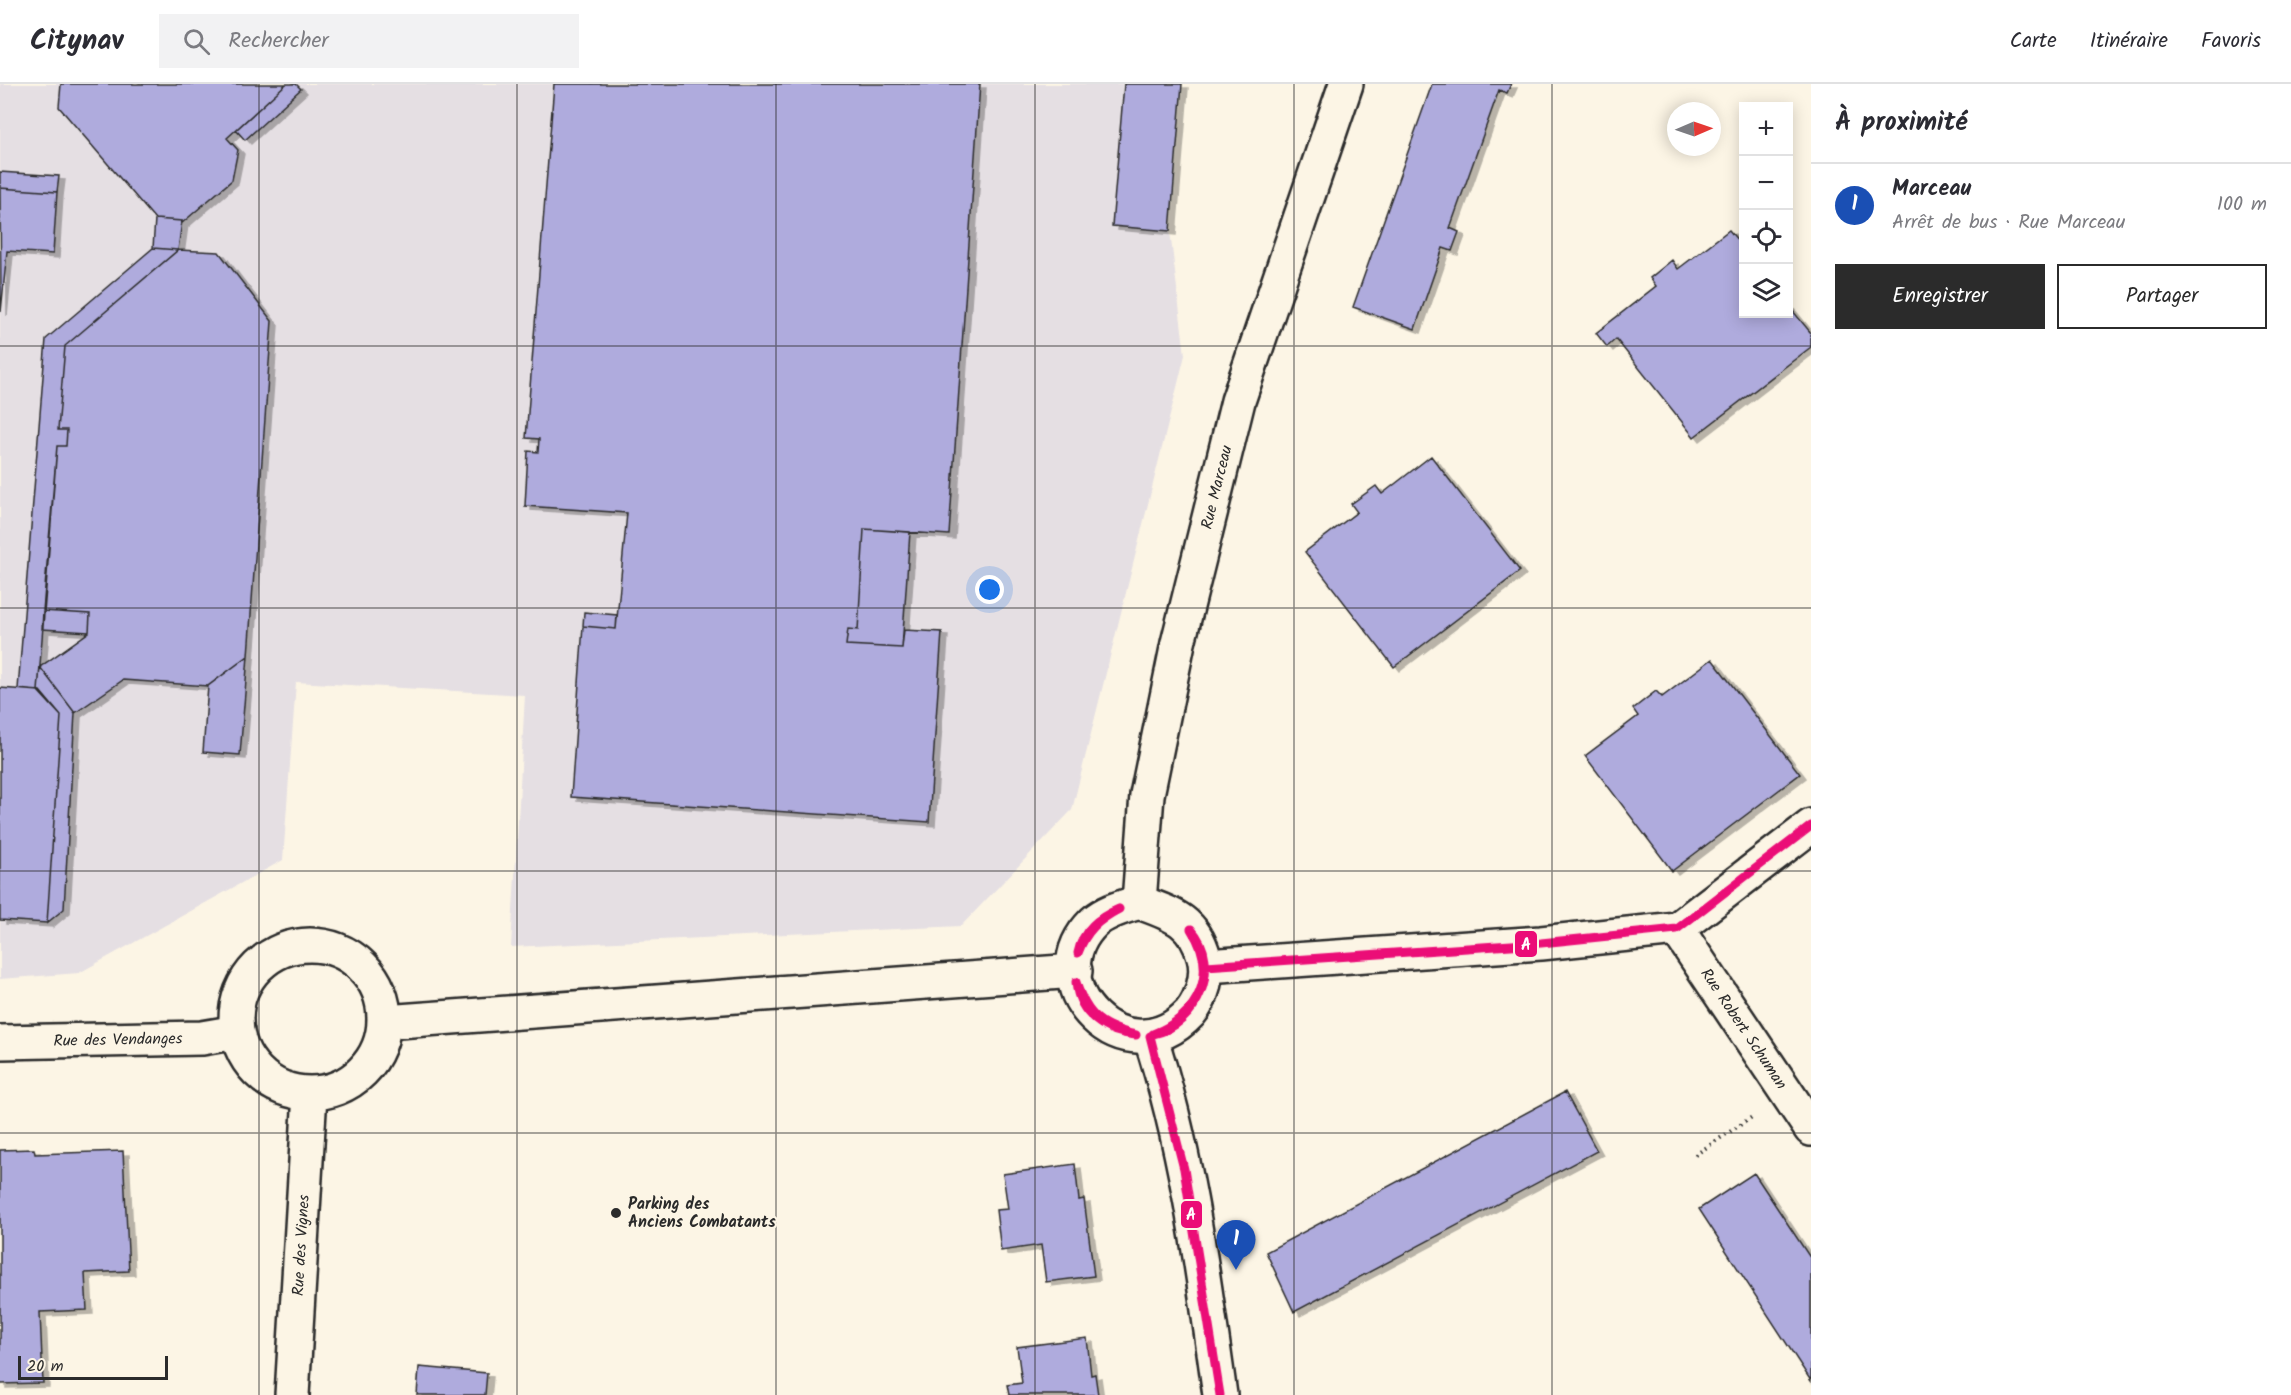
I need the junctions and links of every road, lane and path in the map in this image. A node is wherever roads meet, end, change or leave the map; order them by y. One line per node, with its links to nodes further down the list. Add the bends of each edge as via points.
1 (1346, 84): 3 (street, Rue Marceau, via 1238,402 1178,643 1147,795)
2 (1811, 826): 4 (street)
3 (1139, 902): 5 (street, via 1166,910 1183,921 1196,936); 6 (street, via 1109,912 1094,922 1075,955)
4 (1677, 929): 5 (street, via 1529,944); 13 (street, Rue Robert Schuman)
5 (1206, 966): 9 (street, via 1202,994 1192,1010 1178,1024)
6 (1075, 971): 7 (street); 9 (street, via 1078,994 1088,1012 1103,1026 1122,1034)
7 (385, 1022): 8 (street, via 379,990 361,965 335,949 304,944 275,953 250,973 237,1001); 11 (street, via 378,1050 362,1073 338,1089)
8 (237, 1032): 10 (street, Rue des Vendanges, via 202,1038); 11 (street, via 245,1057 262,1076 285,1089)
9 (1150, 1036): 16 (street, via 1166,1087 1193,1210)
10 (0, 1042)
11 (310, 1094): 15 (street, Rue des Vignes)
12 (1736, 1128): 14 (path)
13 (1811, 1129)
14 (1695, 1155)
15 (292, 1395)
16 (1220, 1395)

